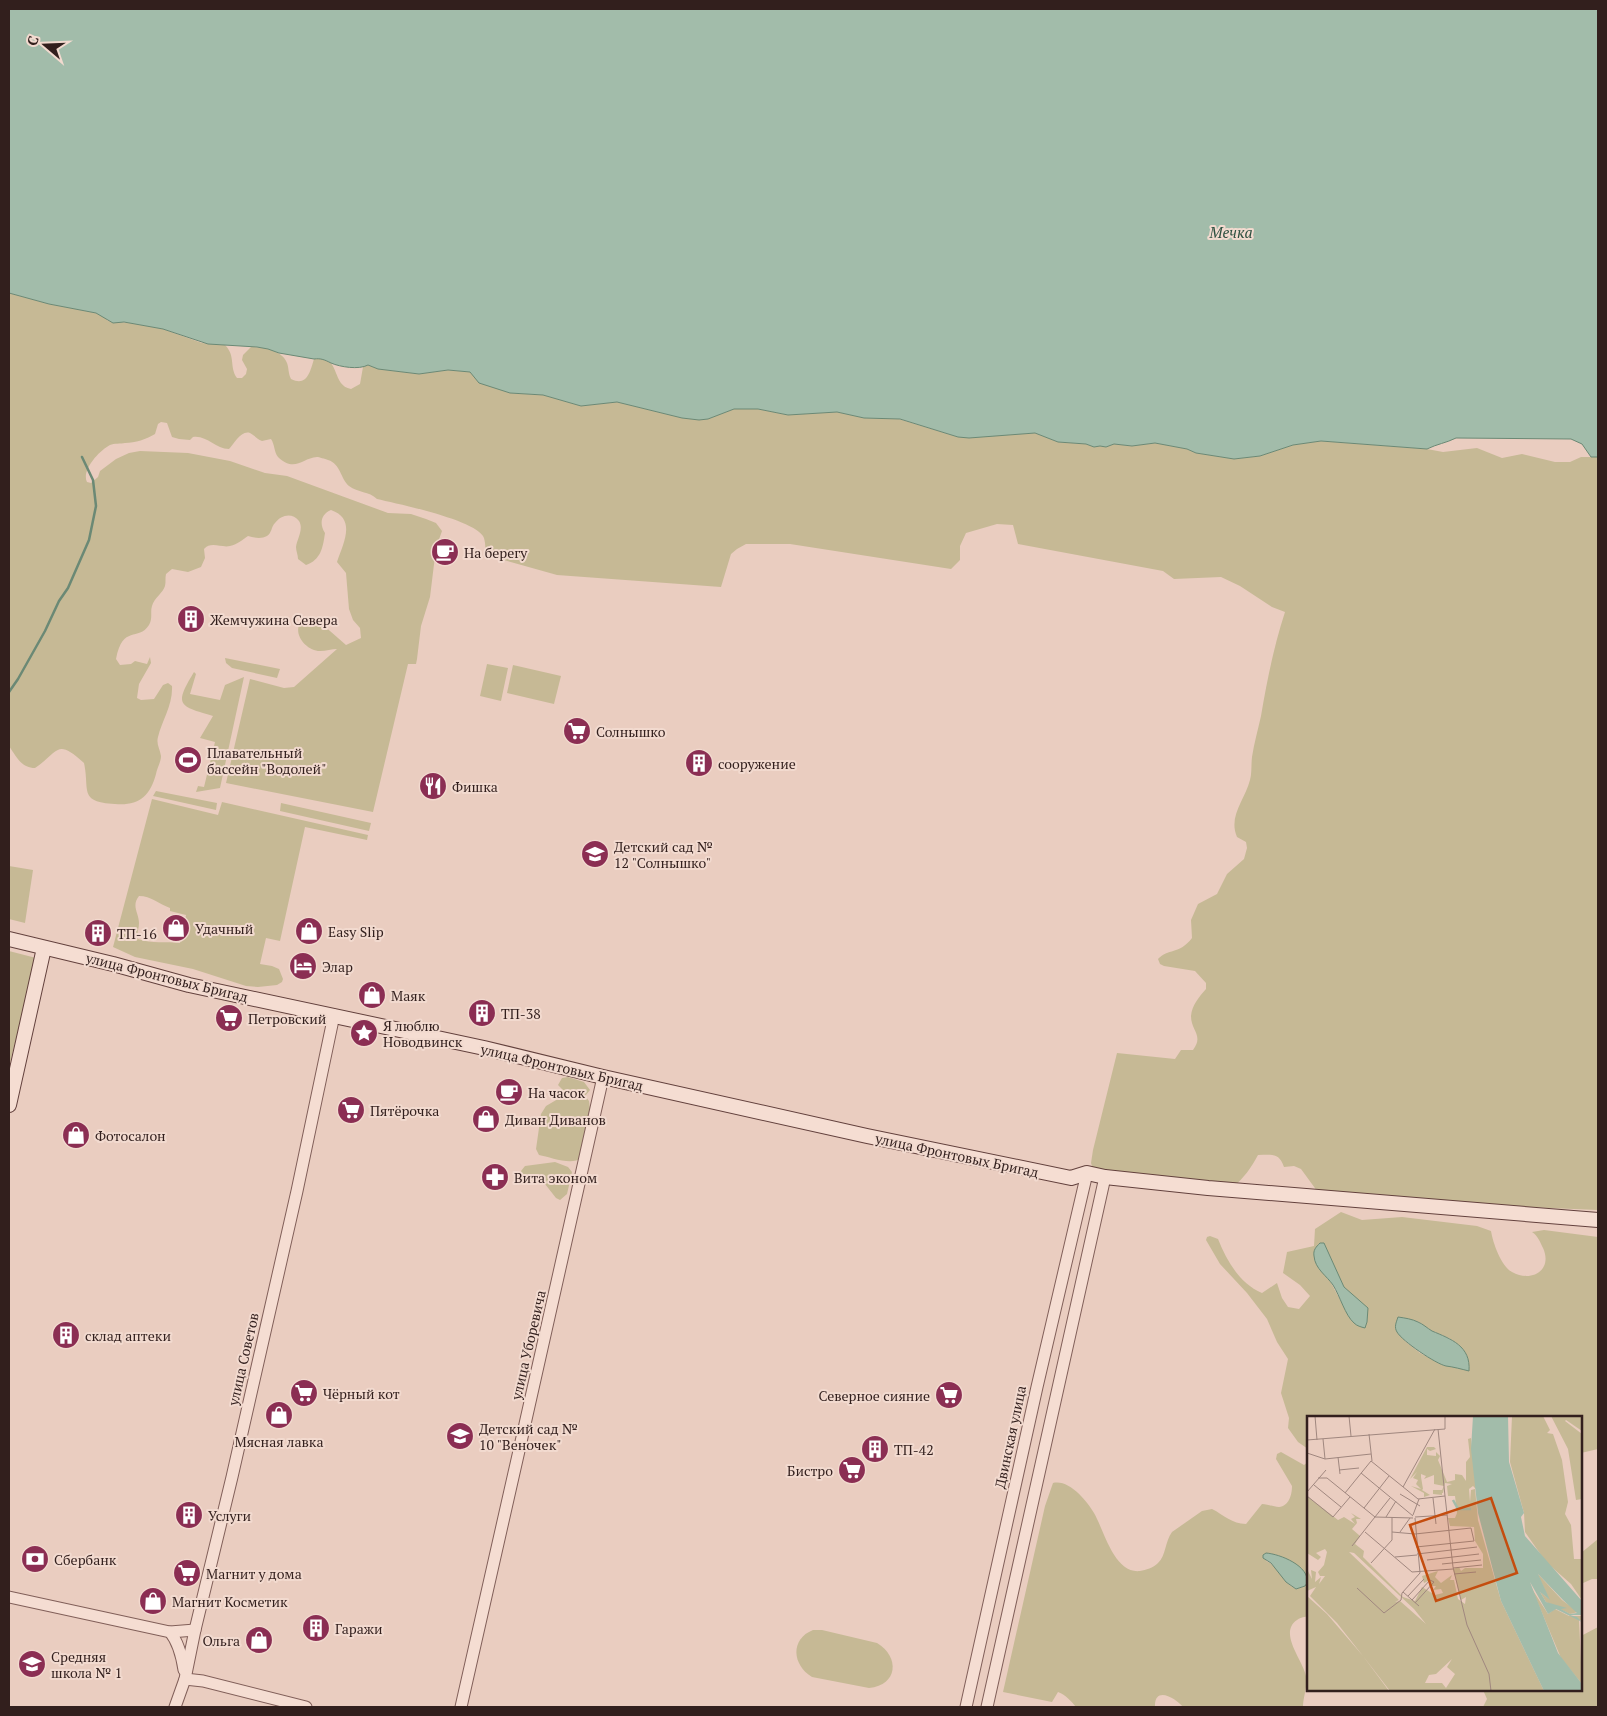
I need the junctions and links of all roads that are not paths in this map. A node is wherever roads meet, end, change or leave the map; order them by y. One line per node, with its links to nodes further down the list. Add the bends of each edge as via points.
1 (9, 940): 2 (main road, улица Фронтовых Бригад)
2 (44, 948): 3 (main road, улица Фронтовых Бригад, via 189,985); 5 (main road)
3 (334, 1015): 4 (main road, улица Фронтовых Бригад); 10 (street, улица Советов, via 293,1208)
4 (603, 1077): 6 (main road, улица Фронтовых Бригад, via 1071,1178); 15 (street, улица Уборевича)
5 (9, 1105)
6 (1087, 1173): 7 (main road); 16 (street, Двинская улица)
7 (1105, 1177): 8 (main road); 17 (street)
8 (1598, 1220)
9 (9, 1597): 11 (street)
10 (195, 1630): 11 (street); 12 (street, улица Советов)
11 (170, 1632): 12 (street, via 182,1658)
12 (185, 1679): 13 (street, улица Советов); 14 (street)
13 (175, 1707)
14 (306, 1707)
15 (461, 1707)
16 (966, 1707)
17 (987, 1707)

